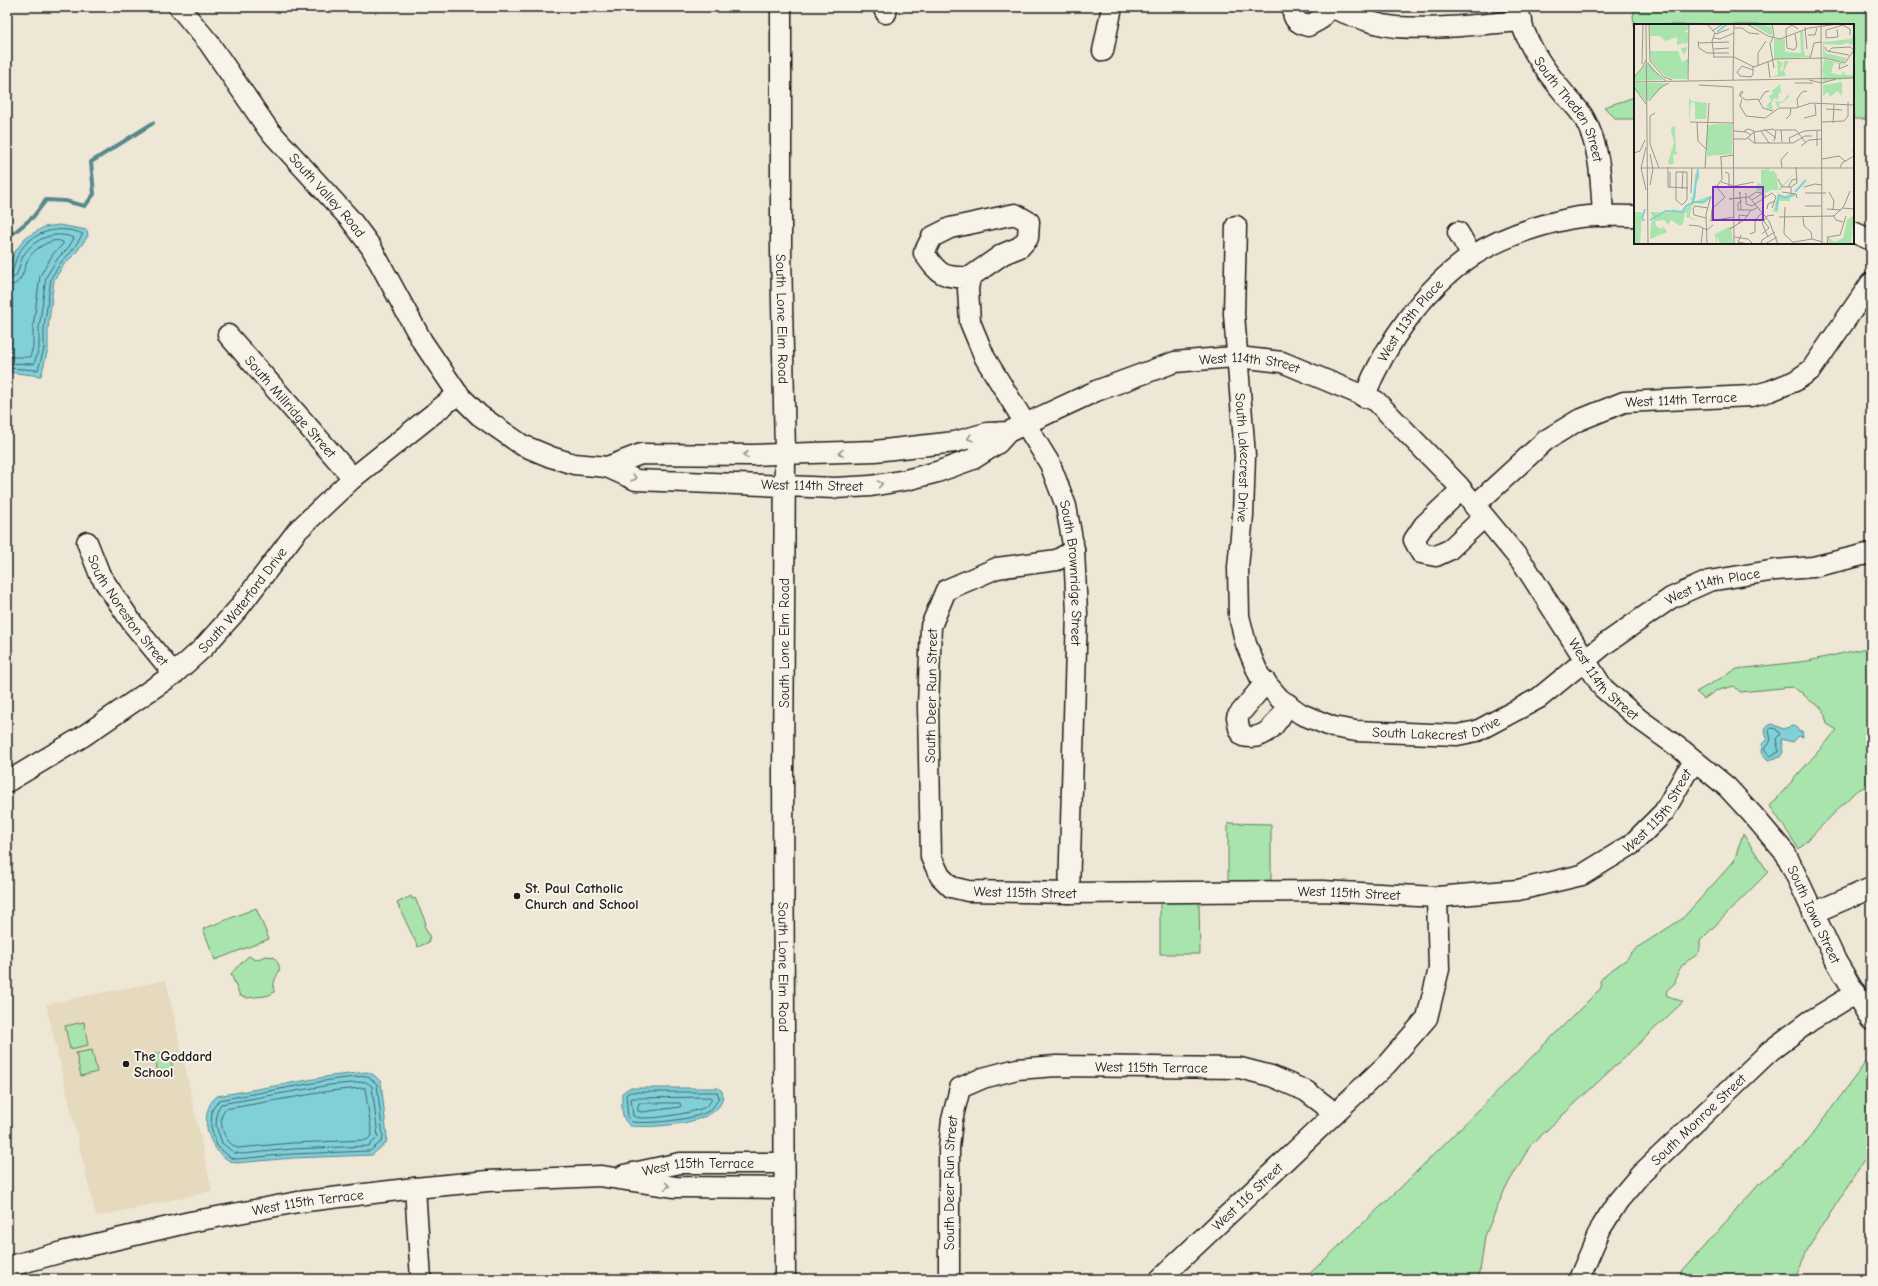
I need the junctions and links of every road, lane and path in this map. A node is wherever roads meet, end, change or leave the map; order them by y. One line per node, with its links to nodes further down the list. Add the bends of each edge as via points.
1 (179, 7): 20 (street, South Valley Road, via 209,43 268,129 350,219 367,242 422,341)
2 (781, 7): 23 (street, South Lone Elm Road, via 781,251)
3 (1112, 7): 8 (street)
4 (1293, 7): 5 (street, via 1292,15 1298,23 1308,26 1319,20)
5 (1330, 7)
6 (1334, 7): 7 (street, via 1362,20 1395,26 1431,27)
7 (1520, 14): 9 (street, South Theden Street, via 1526,36 1544,69 1584,118 1596,147)
8 (1103, 51)
9 (1603, 216): 10 (street, West 113th Place); 15 (street, West 113th Place, via 1570,219 1528,230)
10 (1634, 216)
11 (1236, 226): 19 (street, South Lakecrest Drive, via 1234,314)
12 (1458, 232): 15 (street)
13 (1854, 232): 14 (street)
14 (1871, 240)
15 (1472, 256): 21 (street, West 113th Place, via 1421,301 1373,375)
16 (970, 277): 16 (street, via 1003,254 1020,247 1028,238 1029,222 1015,214 950,228 932,237 924,253 937,272 952,278); 22 (street, South Brownridge Street, via 970,322)
17 (1871, 283): 28 (street, West 114th Terrace, via 1811,370 1795,380 1751,396 1624,402 1577,421 1546,440)
18 (228, 335): 25 (street, South Millridge Street)
19 (1238, 357): 21 (street, West 114th Street, via 1282,362); 22 (street, West 114th Street, via 1175,362 1096,391); 34 (street, South Lakecrest Drive, via 1244,456 1243,515 1238,567 1239,616 1246,644 1259,675)
20 (458, 394): 24 (street, West 114th Street, via 479,415 522,445 551,458 574,464); 25 (street, South Waterford Drive)
21 (1364, 397): 27 (street, West 114th Street, via 1376,402)
22 (1017, 428): 23 (street, West 114th Street, one-way to 23, via 915,448); 26 (street, West 114th Street, one-way to 22, via 871,486 906,480 973,459); 30 (street, South Brownridge Street, via 1050,464 1066,506)
23 (785, 454): 24 (street, West 114th Street, one-way to 24, via 641,454); 26 (street, South Lone Elm Road)
24 (607, 467): 26 (street, West 114th Street, one-way to 26, via 636,480)
25 (353, 478): 33 (street, South Waterford Drive, via 297,531 238,609 203,648)
26 (785, 486): 48 (street, South Lone Elm Road)
27 (1461, 490): 28 (street, West 114th Street); 28 (street, via 1424,525 1414,540 1421,553 1436,556 1450,550)
28 (1479, 512): 32 (street, West 114th Street, via 1524,566)
29 (87, 542): 33 (street, South Noreston Street, via 100,575 133,624)
30 (1074, 550): 39 (street, South Deer Run Street, via 1057,560 997,568 946,590 931,626 928,706 931,857 940,876); 41 (street, South Brownridge Street, via 1077,613)
31 (1871, 553): 32 (street, West 114th Place, via 1812,567 1709,581 1671,598)
32 (1580, 665): 35 (street, South Lakecrest Drive, via 1539,698 1477,731 1457,735 1356,731 1333,727 1301,714); 36 (street, West 114th Street, via 1639,719)
33 (174, 674): 37 (street, South Waterford Drive, via 82,737)
34 (1266, 682): 35 (street, South Lakecrest Drive, via 1280,699); 35 (street, via 1237,716 1243,736 1252,738 1265,735)
35 (1288, 704)
36 (1696, 762): 38 (street, West 114th Street, via 1727,787); 42 (street, West 115th Street, via 1686,773 1664,812 1631,845 1582,875 1518,890)
37 (7, 782)
38 (1752, 814): 43 (street, South Iowa Street, via 1786,854)
39 (951, 887): 41 (street, West 115th Street, via 968,891)
40 (1871, 888): 43 (street)
41 (1069, 893): 42 (street, West 115th Street, via 1322,891)
42 (1437, 897): 47 (street, via 1439,969 1426,1018 1387,1064)
43 (1813, 913): 44 (street, South Iowa Street, via 1836,961)
44 (1856, 993): 45 (street, South Iowa Street); 57 (street, South Monroe Street, via 1810,1021 1770,1051 1640,1175 1618,1201 1601,1228)
45 (1871, 1020)
46 (960, 1088): 47 (street, West 115th Terrace, via 983,1078 1017,1069 1056,1066 1240,1068 1271,1076 1306,1091); 55 (street, South Deer Run Street, via 952,1120 949,1148)
47 (1335, 1113): 56 (street, West 116 Street)
48 (784, 1163): 49 (street, West 115th Terrace, via 680,1163); 51 (street, South Lone Elm Road)
49 (614, 1178): 50 (street, West 115th Terrace, via 566,1177); 51 (street, West 115th Terrace, one-way to 51, via 675,1187)
50 (415, 1188): 52 (street, West 115th Terrace, via 298,1202 190,1222); 53 (street)
51 (784, 1188): 54 (street, South Lone Elm Road)
52 (7, 1267)
53 (421, 1279)
54 (785, 1279)
55 (949, 1279)
56 (1160, 1279)
57 (1579, 1279)

